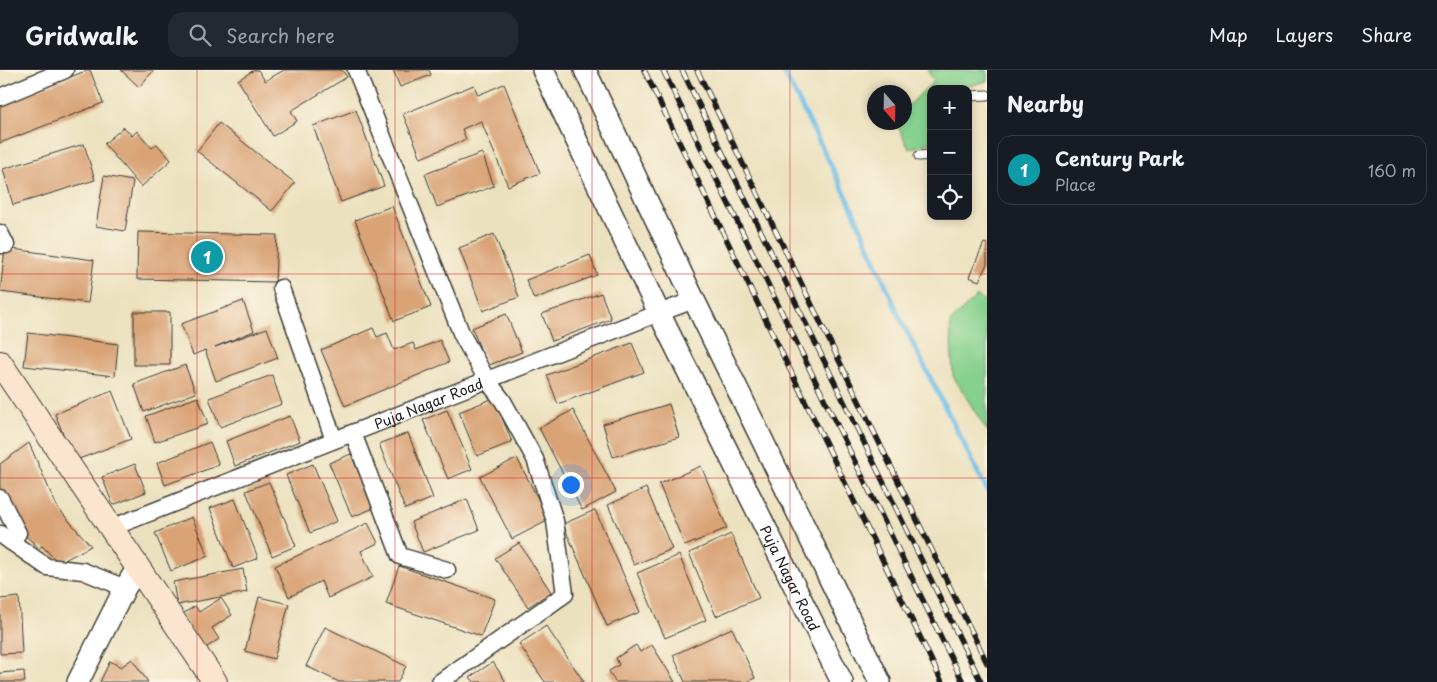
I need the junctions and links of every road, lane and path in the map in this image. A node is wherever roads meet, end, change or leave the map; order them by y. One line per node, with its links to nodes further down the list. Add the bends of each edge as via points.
1 (65, 70): 7 (street)
2 (356, 70): 16 (street, Puja Nagar Road, via 462,336)
3 (543, 70): 14 (street, Puja Nagar Road)
4 (585, 70): 13 (street)
5 (987, 95): 6 (lane)
6 (972, 96)
7 (0, 97)
8 (927, 155): 9 (lane)
9 (919, 156)
10 (0, 233): 11 (street, via 6,245)
11 (0, 245)
12 (281, 288): 18 (street)
13 (694, 300): 14 (street); 29 (street)
14 (659, 313): 16 (street); 28 (street, Puja Nagar Road)
15 (0, 363): 20 (main road)
16 (487, 380): 17 (street, Puja Nagar Road); 27 (street, via 503,401 535,459 555,521 565,594)
17 (353, 433): 18 (street, Puja Nagar Road); 23 (street, via 400,556)
18 (334, 440): 20 (street, Puja Nagar Road)
19 (0, 498): 21 (street)
20 (112, 528): 22 (main road)
21 (14, 538): 24 (street, via 47,567 83,571)
22 (138, 567): 24 (street); 26 (main road)
23 (447, 570)
24 (125, 588): 25 (street)
25 (78, 682)
26 (215, 682)
27 (440, 682)
28 (842, 682)
29 (880, 682)

